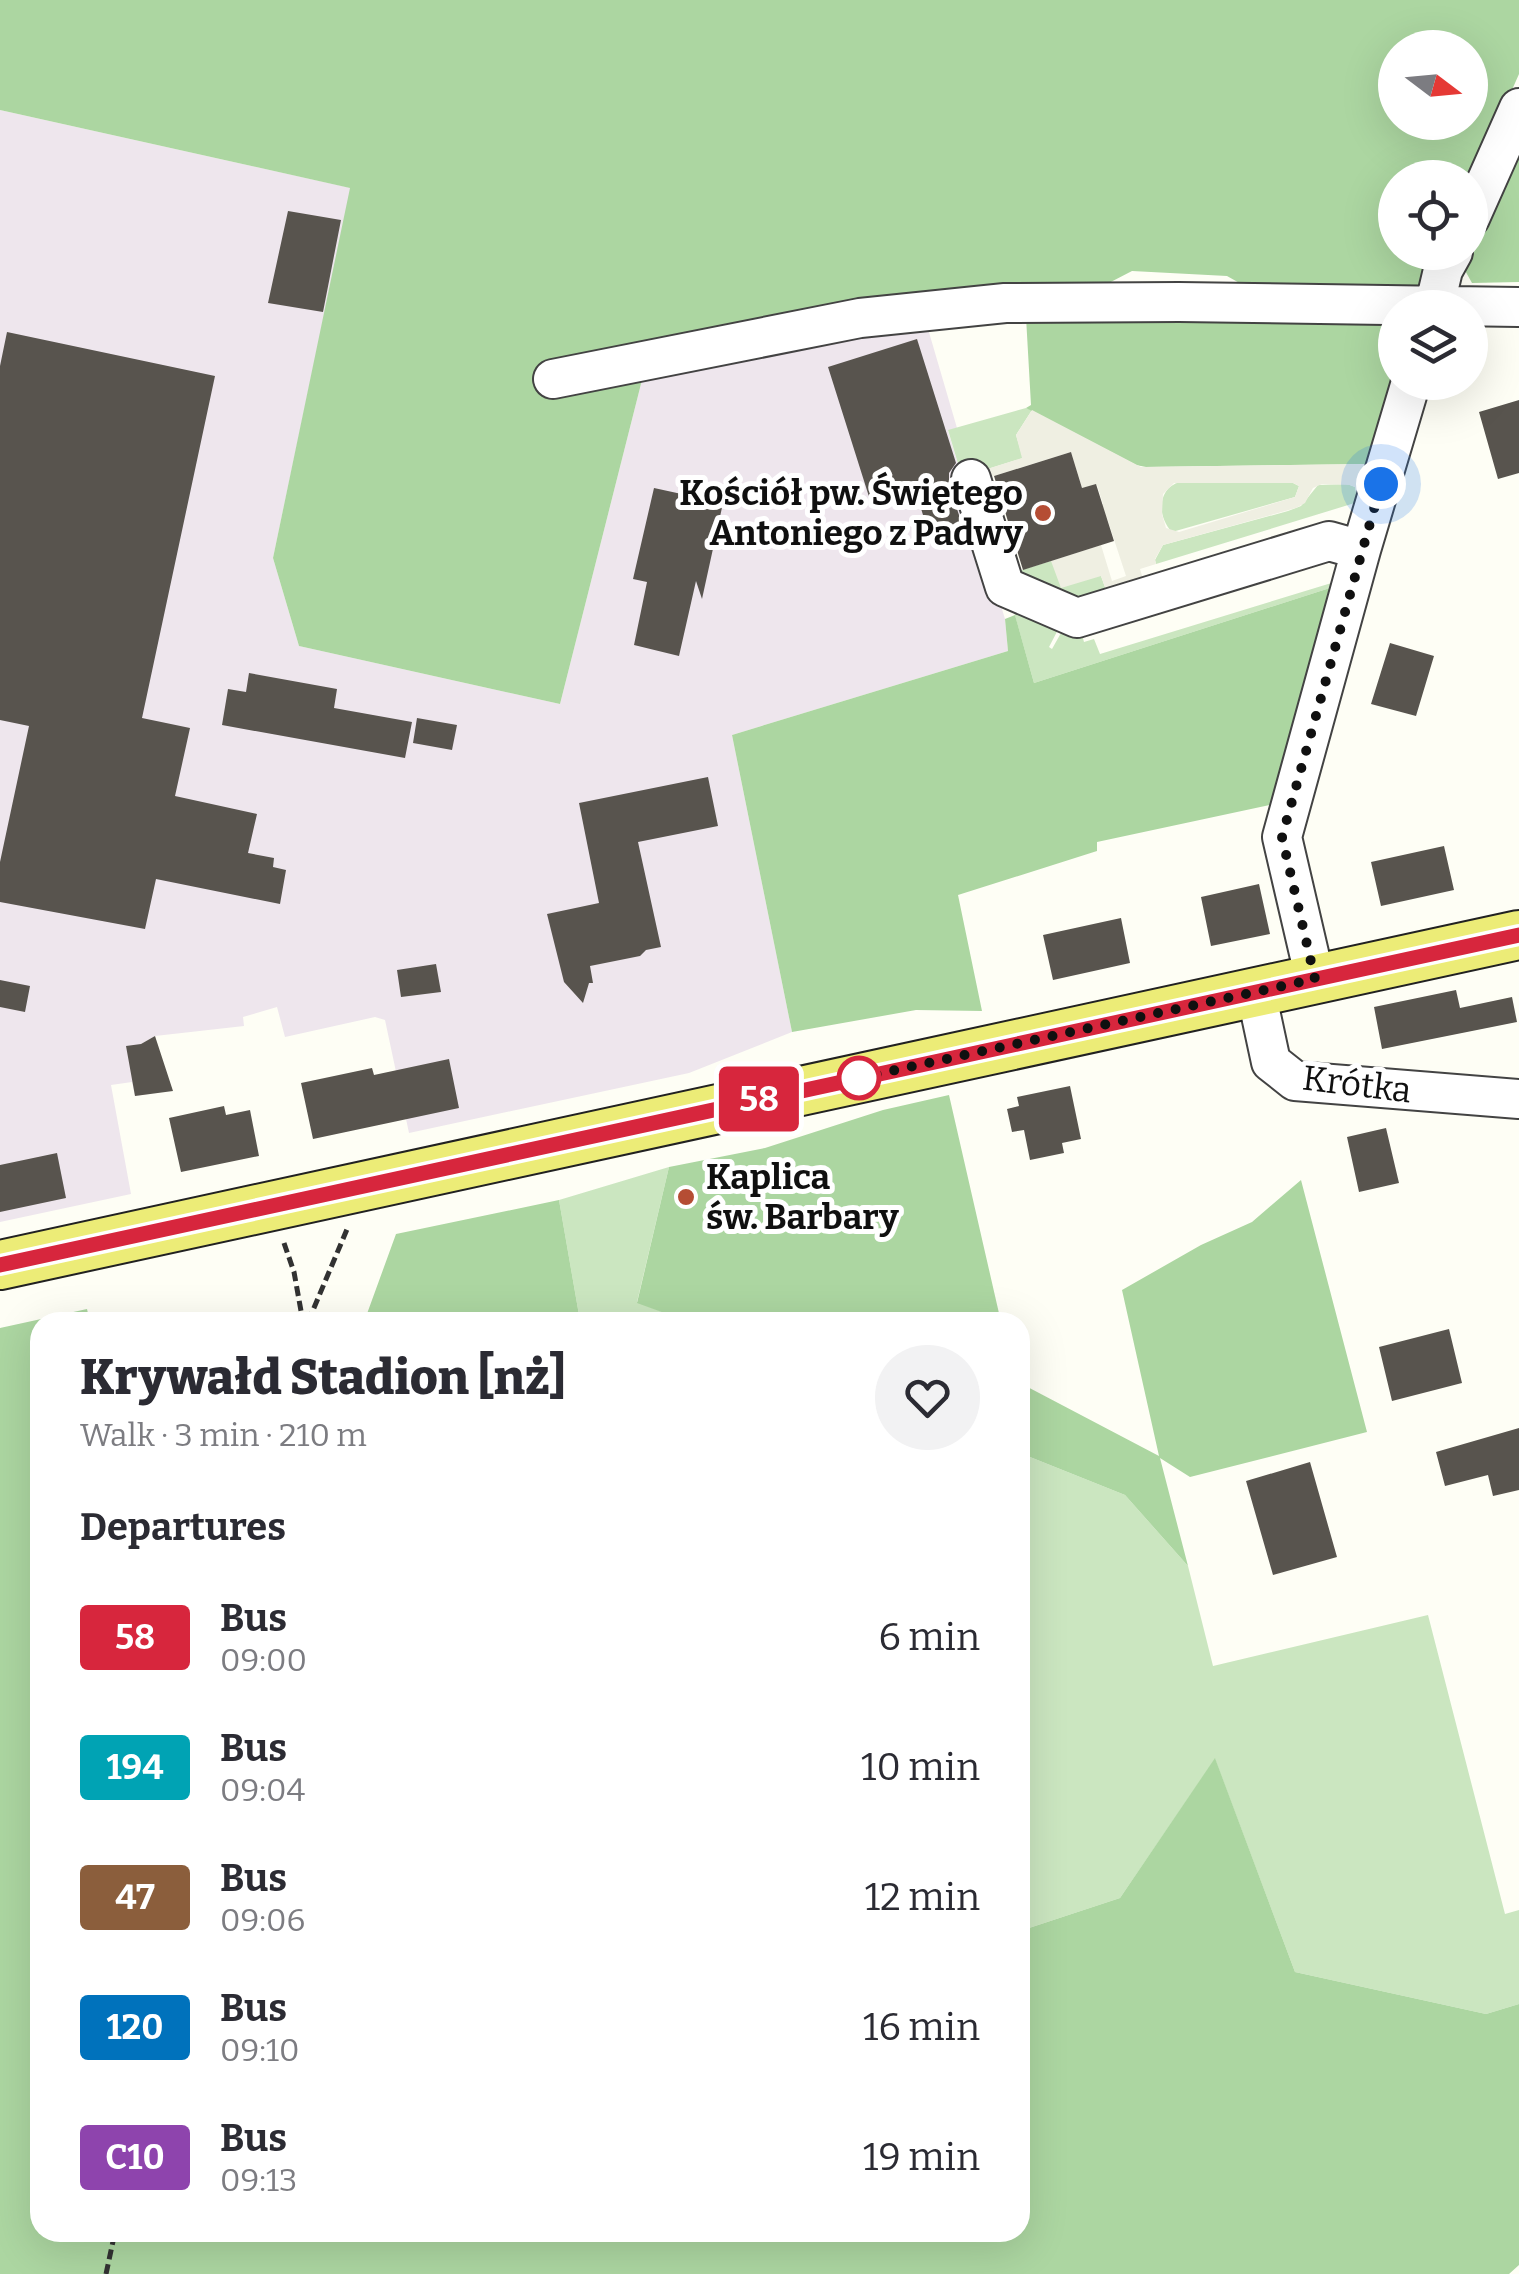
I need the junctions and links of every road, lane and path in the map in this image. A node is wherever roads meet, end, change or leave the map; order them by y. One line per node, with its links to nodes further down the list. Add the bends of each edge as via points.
1 (1519, 108): 2 (street)
2 (1488, 178)
3 (1378, 306): 6 (street, via 1005,303 846,321)
4 (1488, 307): 5 (street)
5 (1519, 307)
6 (554, 379)
7 (1406, 400): 9 (street)
8 (971, 479): 9 (street, via 1005,587 1077,618 1329,542)
9 (1360, 550): 11 (street, via 1282,837)
10 (1519, 935): 11 (main road)
11 (1315, 979): 12 (main road)
12 (1256, 992): 13 (street, Krótka, via 1270,1058 1284,1075 1314,1084); 14 (main road)
13 (1519, 1099)
14 (363, 1187): 15 (main road); 18 (path)
15 (270, 1206): 16 (main road); 17 (path)
16 (0, 1264)
17 (303, 1312)
18 (309, 1312)
19 (114, 2242): 20 (path)
20 (106, 2274)

